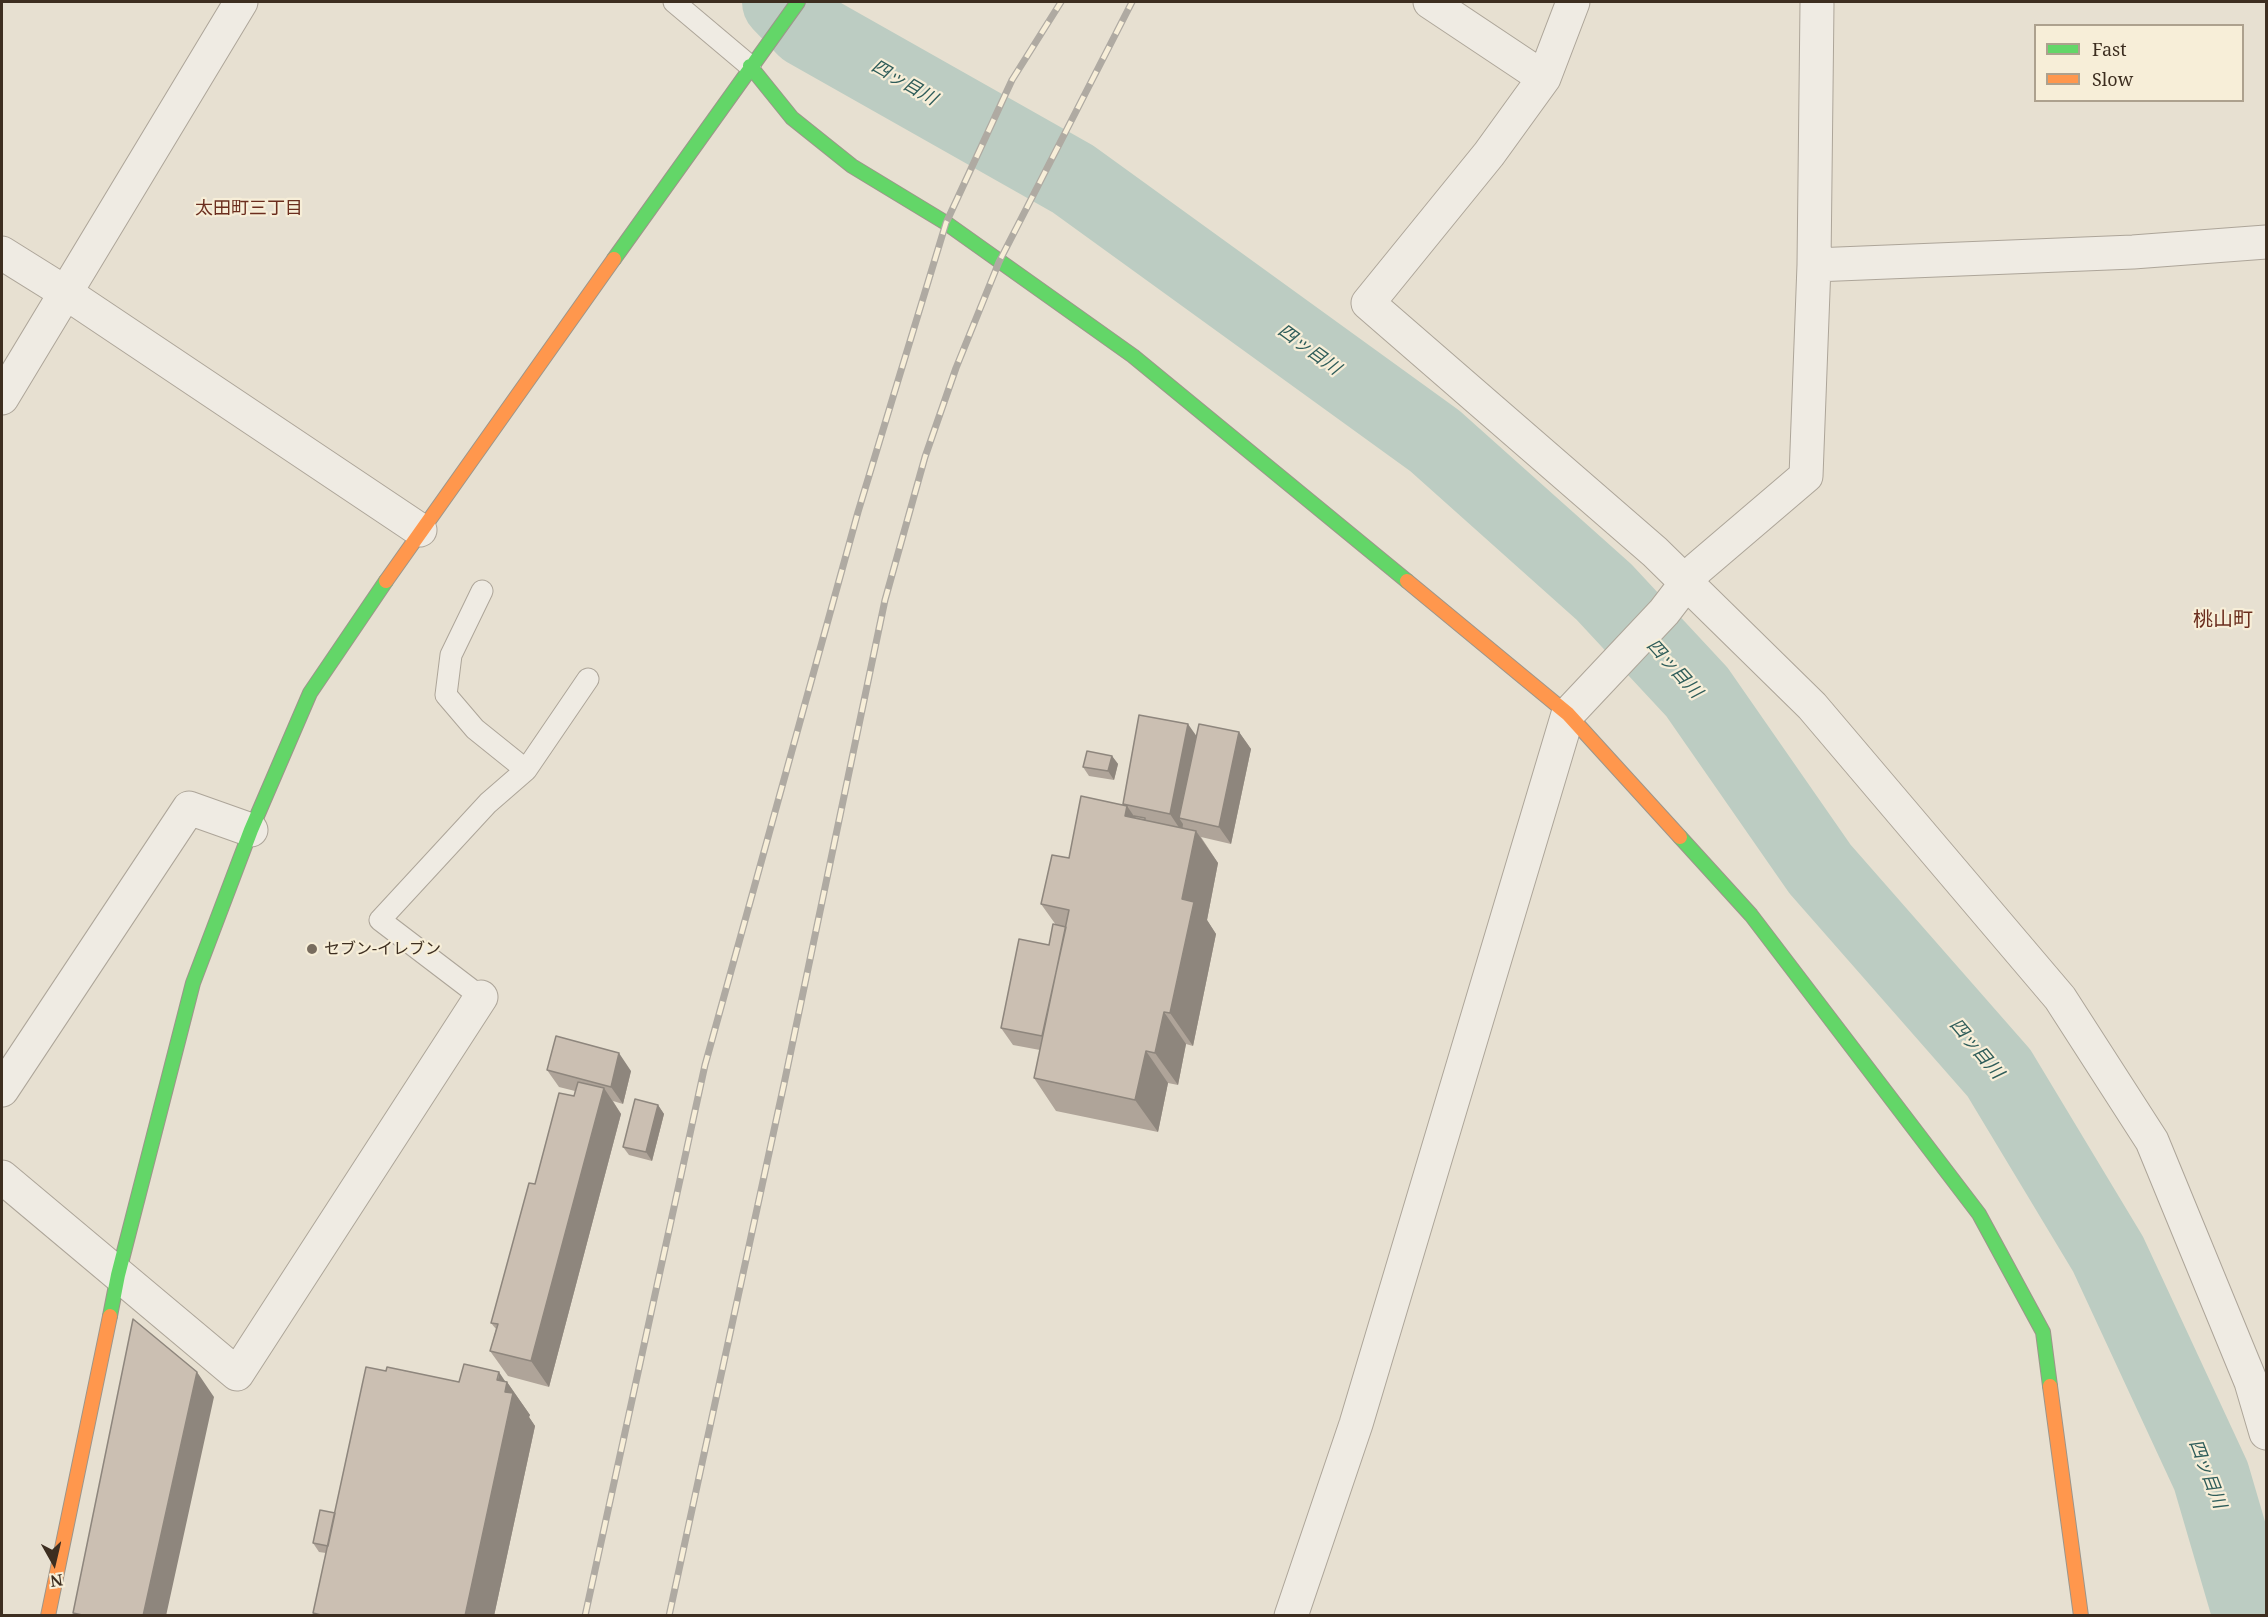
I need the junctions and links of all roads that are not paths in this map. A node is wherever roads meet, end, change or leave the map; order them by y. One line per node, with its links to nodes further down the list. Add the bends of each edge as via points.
1 (241, 2): 12 (street)
2 (674, 2): 7 (lane)
3 (798, 2): 7 (street)
4 (1430, 2): 8 (street)
5 (1573, 2): 8 (street)
6 (1817, 3): 11 (street)
7 (756, 58): 14 (street); 18 (street, via 792,118 852,166 946,224 1133,356)
8 (1544, 78): 15 (street, via 1489,154 1368,303)
9 (2266, 242): 11 (street, via 2133,252)
10 (2, 253): 12 (street)
11 (1814, 264): 15 (street, via 1806,476)
12 (66, 293): 13 (street); 14 (street)
13 (2, 398)
14 (420, 530): 20 (street, via 310,693)
15 (1685, 582): 18 (street, via 1664,612); 25 (street, via 1812,706 2060,998 2152,1141 2251,1382)
16 (482, 591): 19 (lane, via 451,655 446,695 475,729)
17 (588, 679): 19 (lane)
18 (1576, 705): 27 (street, via 1356,1424); 28 (street, via 1751,915 1978,1214 2043,1332)
19 (526, 770): 21 (lane, via 488,803 380,920)
20 (250, 830): 22 (street, via 189,808); 24 (street, via 194,983)
21 (481, 997): 24 (street, via 237,1374)
22 (2, 1090)
23 (2, 1176): 24 (street)
24 (118, 1275): 26 (street)
25 (2266, 1433)
26 (48, 1616)
27 (1291, 1616)
28 (2081, 1616)

